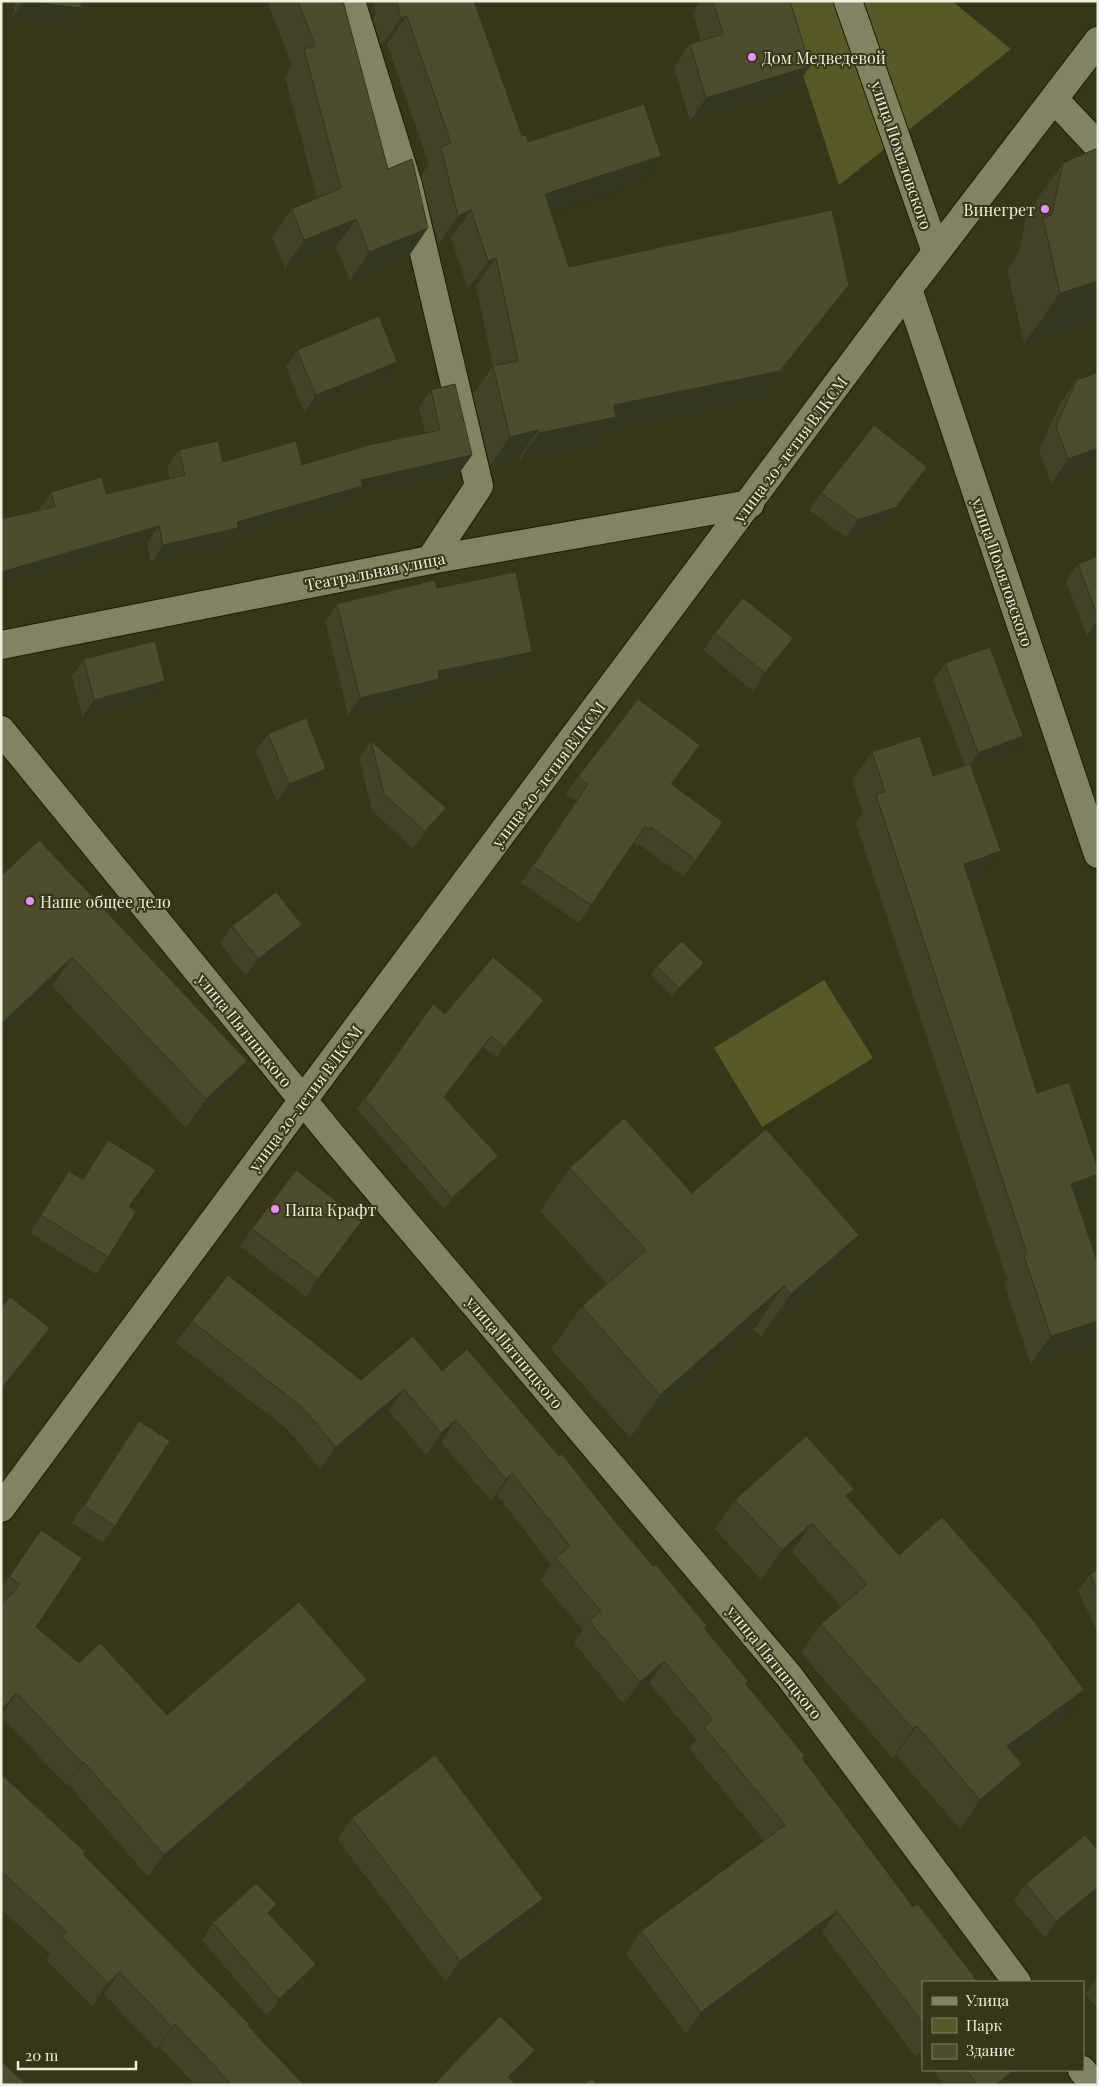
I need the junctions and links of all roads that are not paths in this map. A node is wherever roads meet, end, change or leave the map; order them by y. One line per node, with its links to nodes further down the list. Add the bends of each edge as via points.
1 (351, 1): 9 (street, via 408,184 479,486)
2 (848, 1): 6 (street, улица Помяловского)
3 (1098, 41): 4 (street, улица 20-летия ВЛКСМ)
4 (1054, 99): 5 (street); 6 (street, улица 20-летия ВЛКСМ)
5 (1098, 146)
6 (936, 252): 7 (street, улица 20-летия ВЛКСМ)
7 (908, 290): 8 (street, улица 20-летия ВЛКСМ); 12 (street, улица Помяловского)
8 (750, 504): 9 (street, Театральная улица); 13 (street, улица 20-летия ВЛКСМ)
9 (430, 560): 10 (street, Театральная улица)
10 (1, 645)
11 (1, 730): 13 (street, улица Пятницкого)
12 (1098, 854)
13 (303, 1100): 14 (street, улица 20-летия ВЛКСМ); 15 (street, улица Пятницкого, via 789,1676)
14 (1, 1508)
15 (1016, 1981)
16 (1083, 2071): 17 (street)
17 (1094, 2085)

